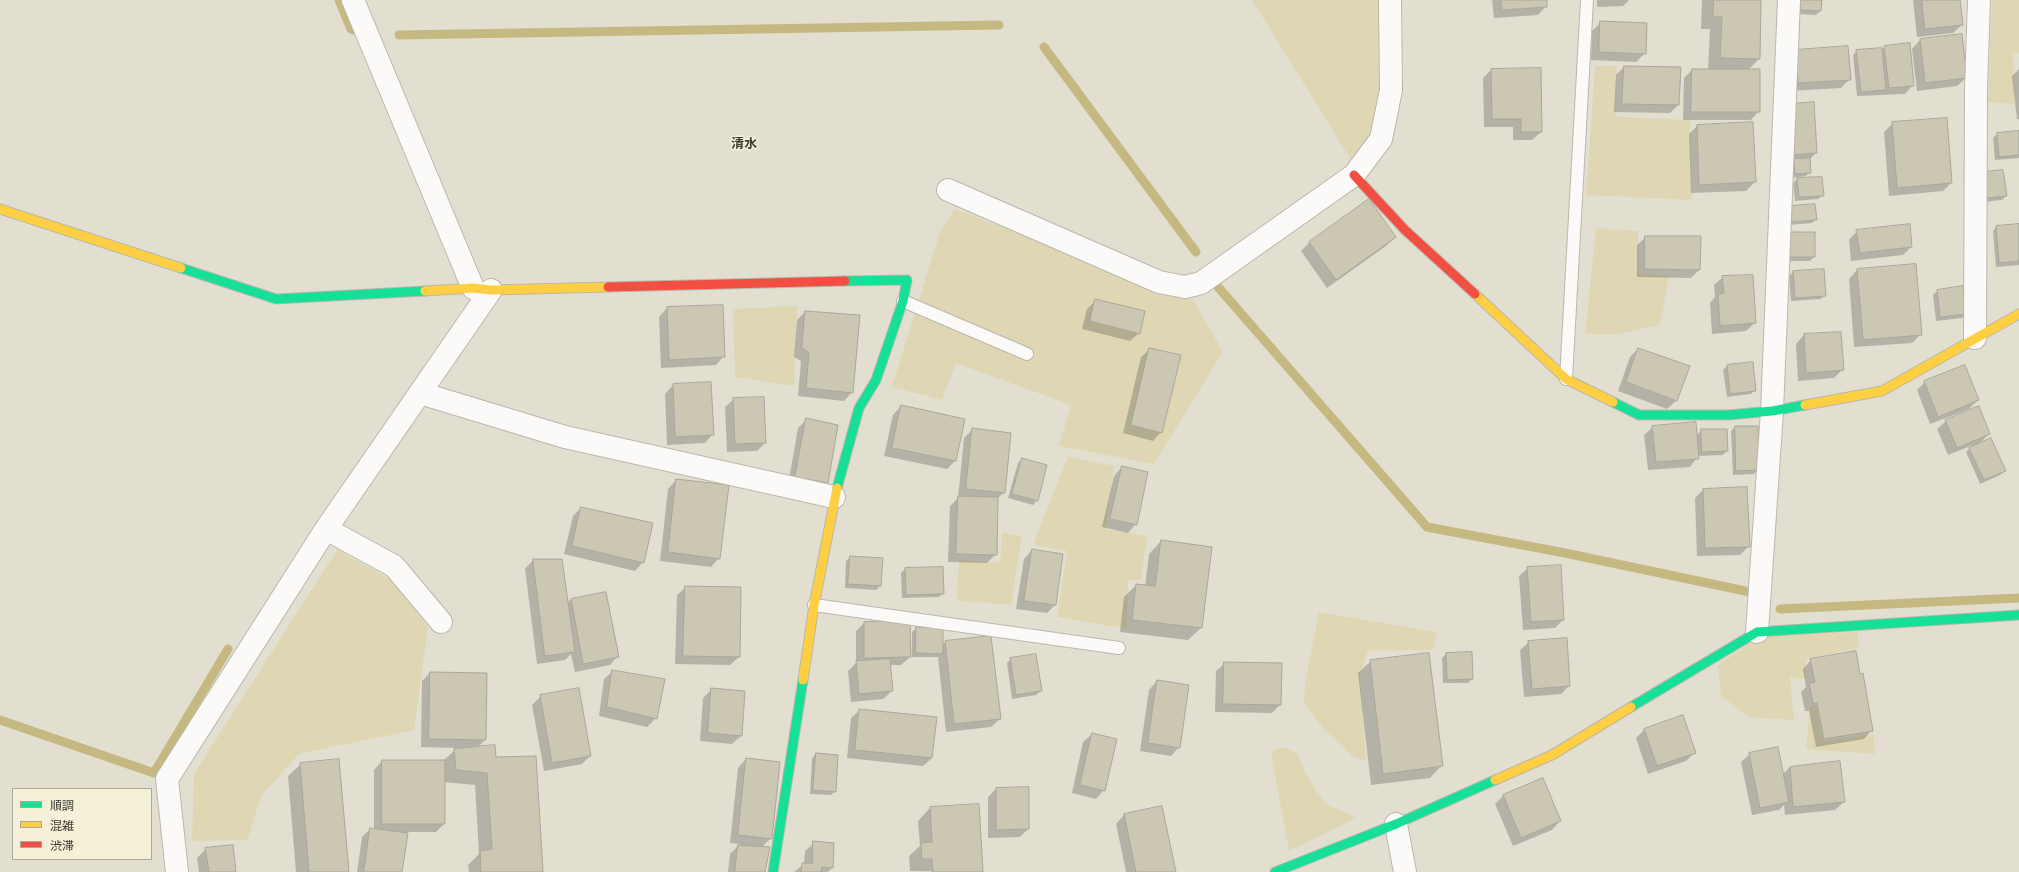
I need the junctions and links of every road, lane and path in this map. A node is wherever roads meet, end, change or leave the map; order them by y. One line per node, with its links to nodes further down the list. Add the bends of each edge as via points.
1 (353, 0): 9 (street)
2 (1390, 0): 6 (street, via 1390,90 1380,139)
3 (1587, 0): 14 (lane)
4 (1789, 0): 16 (street)
5 (1979, 0): 12 (street)
6 (1354, 175): 7 (street, via 1201,283 1184,287 1159,282); 14 (street, via 1405,230)
7 (948, 190)
8 (0, 209): 9 (street, via 276,299)
9 (482, 289): 10 (street, via 907,280); 15 (street)
10 (903, 301): 13 (lane); 17 (street, via 876,380 859,408)
11 (2019, 314): 12 (street)
12 (1975, 338): 16 (street, via 1882,391)
13 (1027, 354)
14 (1566, 379): 16 (street, via 1639,415 1728,415)
15 (420, 393): 17 (street, via 564,437); 18 (street)
16 (1772, 411): 22 (street)
17 (834, 497): 19 (street)
18 (326, 529): 21 (street, via 394,566); 25 (street, via 168,780)
19 (814, 605): 23 (lane); 26 (street)
20 (2019, 615): 22 (street)
21 (441, 622)
22 (1757, 632): 24 (street, via 1552,755)
23 (1119, 648)
24 (1396, 824): 27 (street); 28 (street)
25 (177, 872)
26 (773, 872)
27 (1275, 872)
28 (1405, 872)

